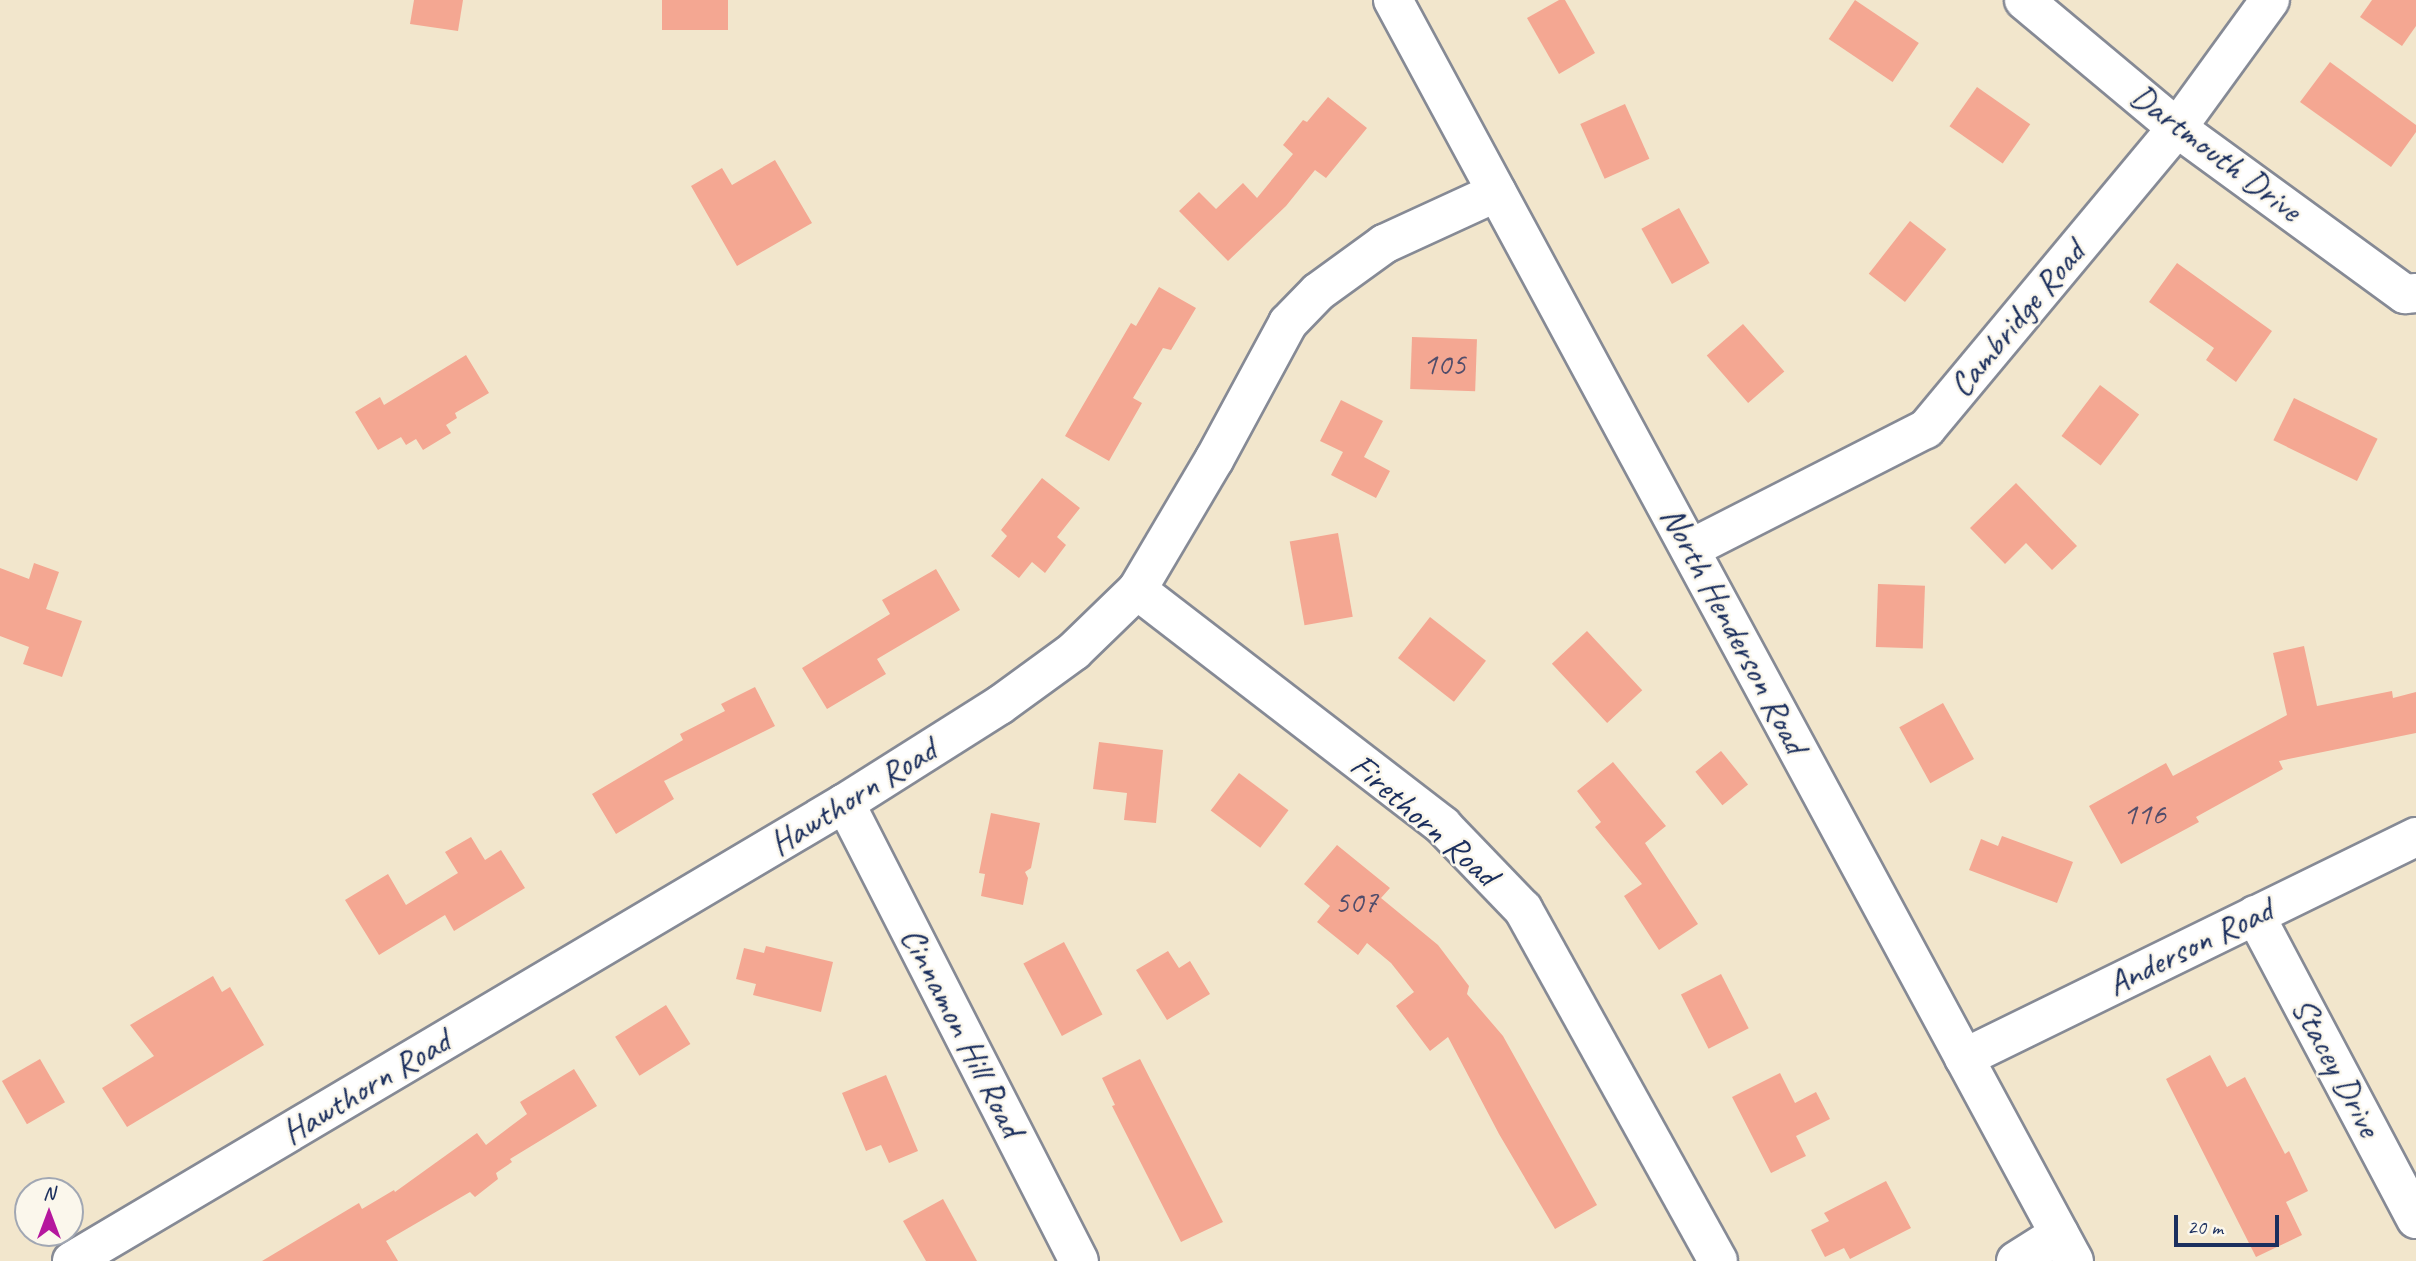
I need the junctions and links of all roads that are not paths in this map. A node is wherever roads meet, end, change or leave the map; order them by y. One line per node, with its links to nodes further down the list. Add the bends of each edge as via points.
1 (1393, 0): 5 (street, North Henderson Road)
2 (2024, 0): 4 (street, Dartmouth Drive)
3 (2270, 0): 4 (street, Cambridge Road)
4 (2177, 128): 6 (street, Dartmouth Drive, via 2405,294); 7 (street, Cambridge Road, via 1926,429)
5 (1497, 192): 7 (street, North Henderson Road); 8 (street, Hawthorn Road, via 1384,244 1318,292 1288,323)
6 (2416, 293)
7 (1690, 549): 12 (street, North Henderson Road)
8 (1137, 590): 9 (street, Hawthorn Road, via 1063,659 1000,705); 17 (street, Firethorn Road, via 1443,826 1523,909)
9 (845, 803): 15 (street, Hawthorn Road); 16 (street, Cinnamon Hill Road)
10 (2416, 837): 11 (street, Anderson Road)
11 (2255, 915): 12 (street, Anderson Road); 13 (street, Stacey Drive)
12 (1964, 1058): 14 (street, North Henderson Road)
13 (2416, 1219)
14 (2067, 1247): 18 (street)
15 (72, 1261)
16 (1079, 1261)
17 (1718, 1261)
18 (2017, 1261)

